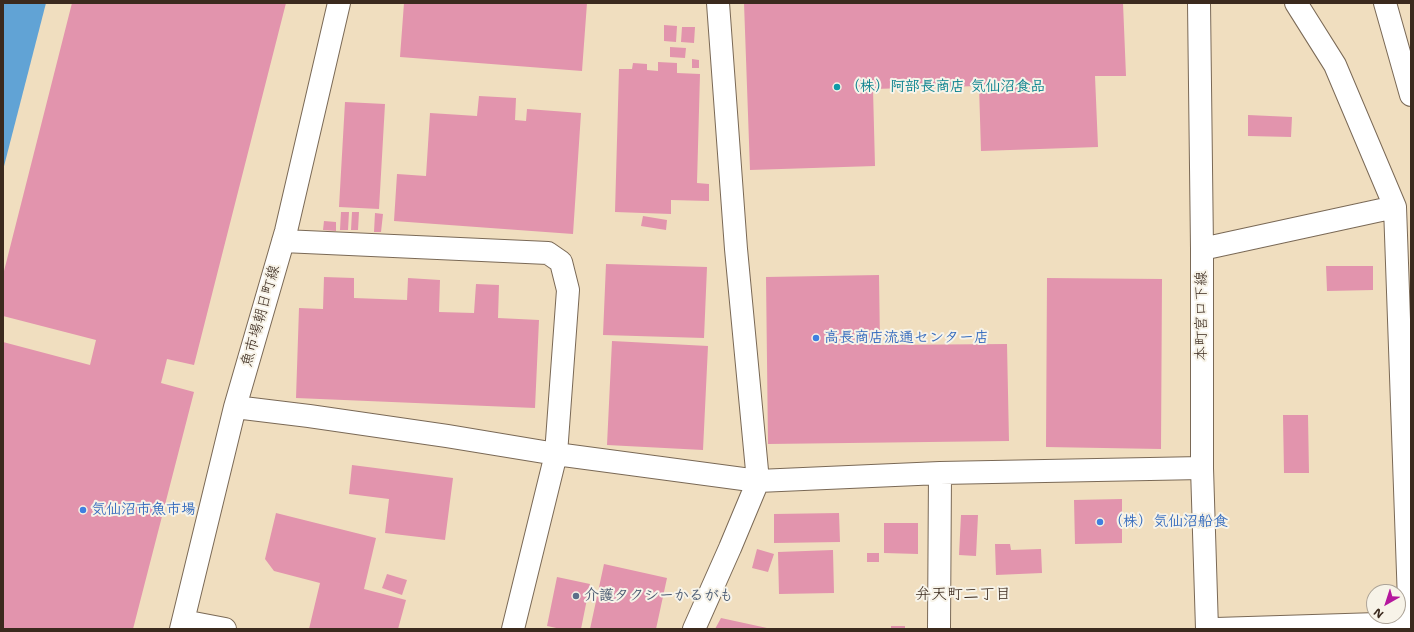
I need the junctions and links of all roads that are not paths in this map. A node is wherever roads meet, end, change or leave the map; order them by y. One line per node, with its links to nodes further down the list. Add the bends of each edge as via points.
1 (339, 3): 8 (street, 魚市場朝日町線)
2 (718, 3): 14 (street, via 736,249)
3 (1199, 3): 9 (street, 本町宮口下線)
4 (1296, 3): 7 (street, via 1335,65)
5 (1385, 3): 6 (street)
6 (1411, 95)
7 (1394, 207): 9 (street); 16 (street)
8 (283, 241): 10 (street, 魚市場朝日町線); 11 (street, via 548,253 561,262 568,290)
9 (1202, 249): 12 (street, 本町宮口下線)
10 (235, 407): 11 (street, via 370,424); 15 (street, 魚市場朝日町線)
11 (556, 454): 14 (street); 18 (street)
12 (1202, 468): 13 (street); 21 (street, 本町宮口下線)
13 (940, 473): 14 (street); 20 (street)
14 (758, 481): 19 (street)
15 (182, 625): 17 (street)
16 (1410, 626): 22 (street)
17 (225, 629)
18 (513, 629)
19 (694, 629)
20 (939, 629)
21 (1206, 629)
22 (1216, 629)

